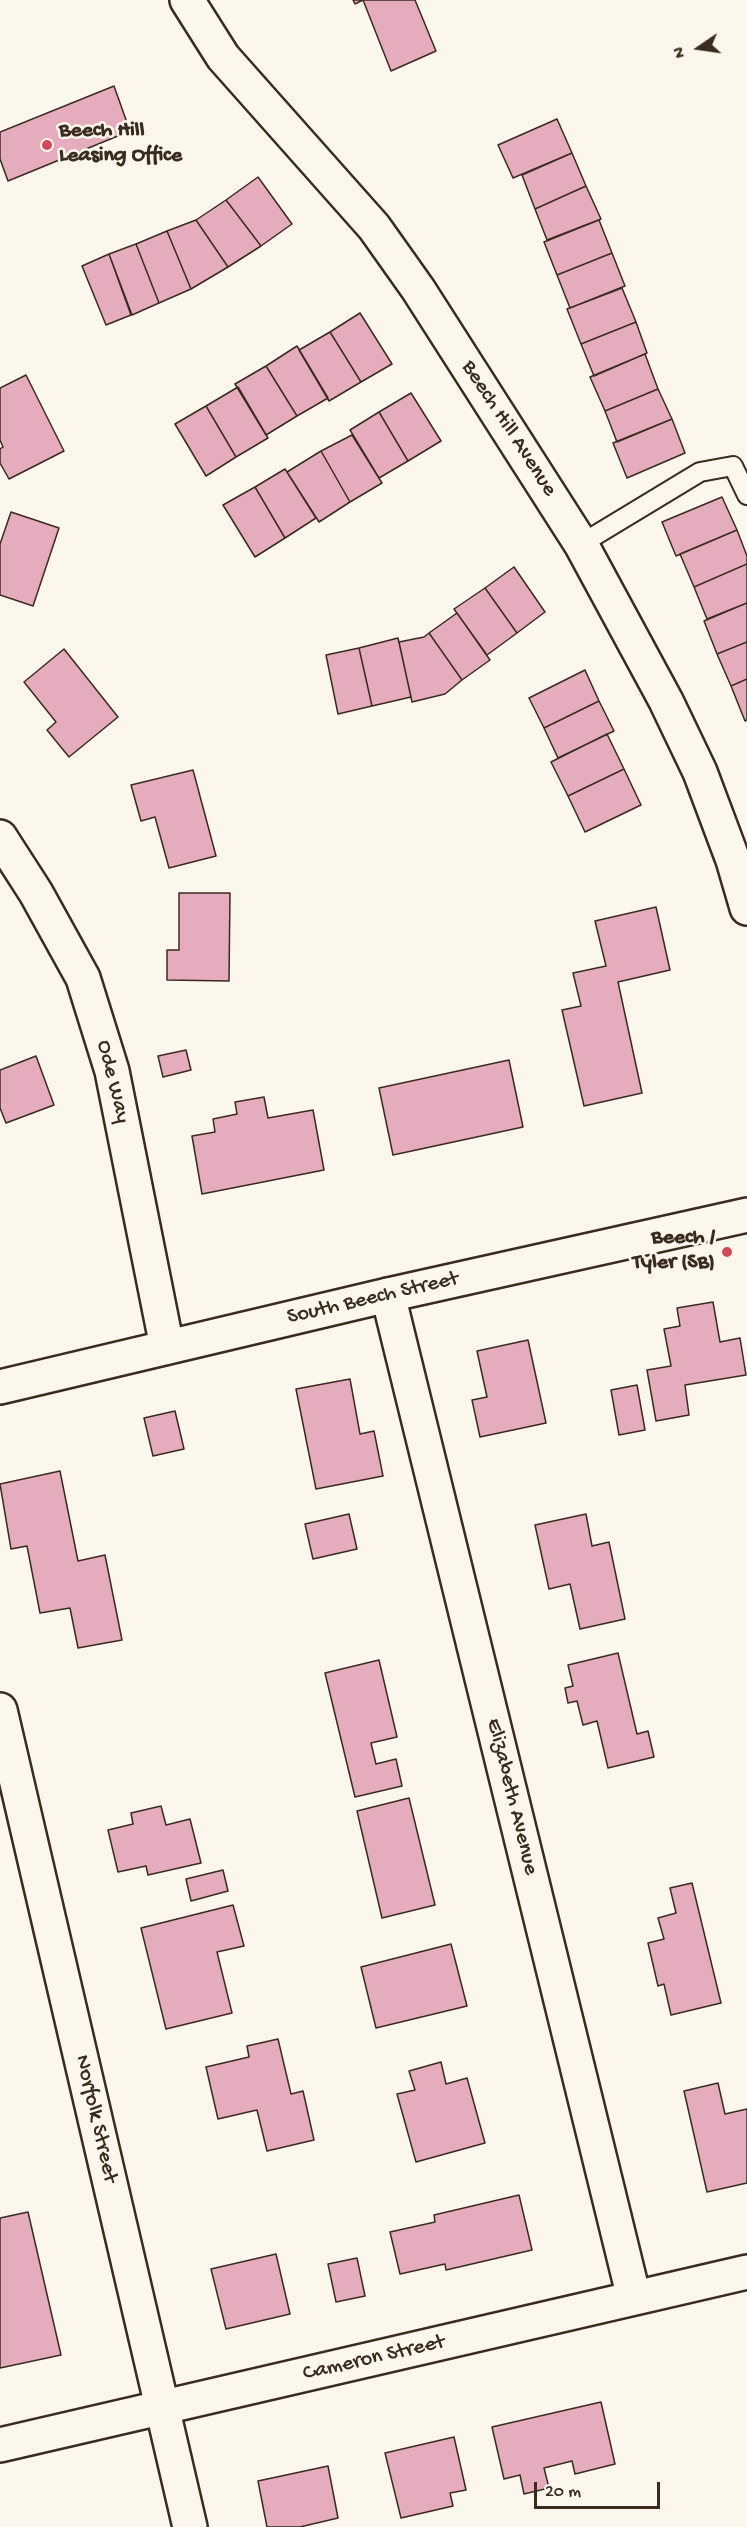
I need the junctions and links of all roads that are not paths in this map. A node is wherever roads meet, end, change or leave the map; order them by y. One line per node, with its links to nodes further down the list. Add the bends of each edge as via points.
1 (188, 0): 3 (street, Beech Hill Avenue, via 223,57 381,236)
2 (747, 495): 3 (lane, via 733,466 700,472)
3 (581, 544): 5 (street, Beech Hill Avenue, via 700,772)
4 (0, 837): 8 (street, Ode Way, via 83,978 111,1071)
5 (747, 908)
6 (747, 1215): 7 (street, South Beech Street)
7 (388, 1295): 8 (street, South Beech Street); 12 (street, Elizabeth Avenue)
8 (167, 1347): 9 (street, South Beech Street)
9 (0, 1387)
10 (0, 1710): 13 (street, Norfolk Street)
11 (747, 2272): 12 (street, Cameron Street)
12 (634, 2298): 13 (street, Cameron Street)
13 (162, 2408): 14 (street, Cameron Street); 15 (street, Norfolk Street)
14 (0, 2445)
15 (190, 2527)

